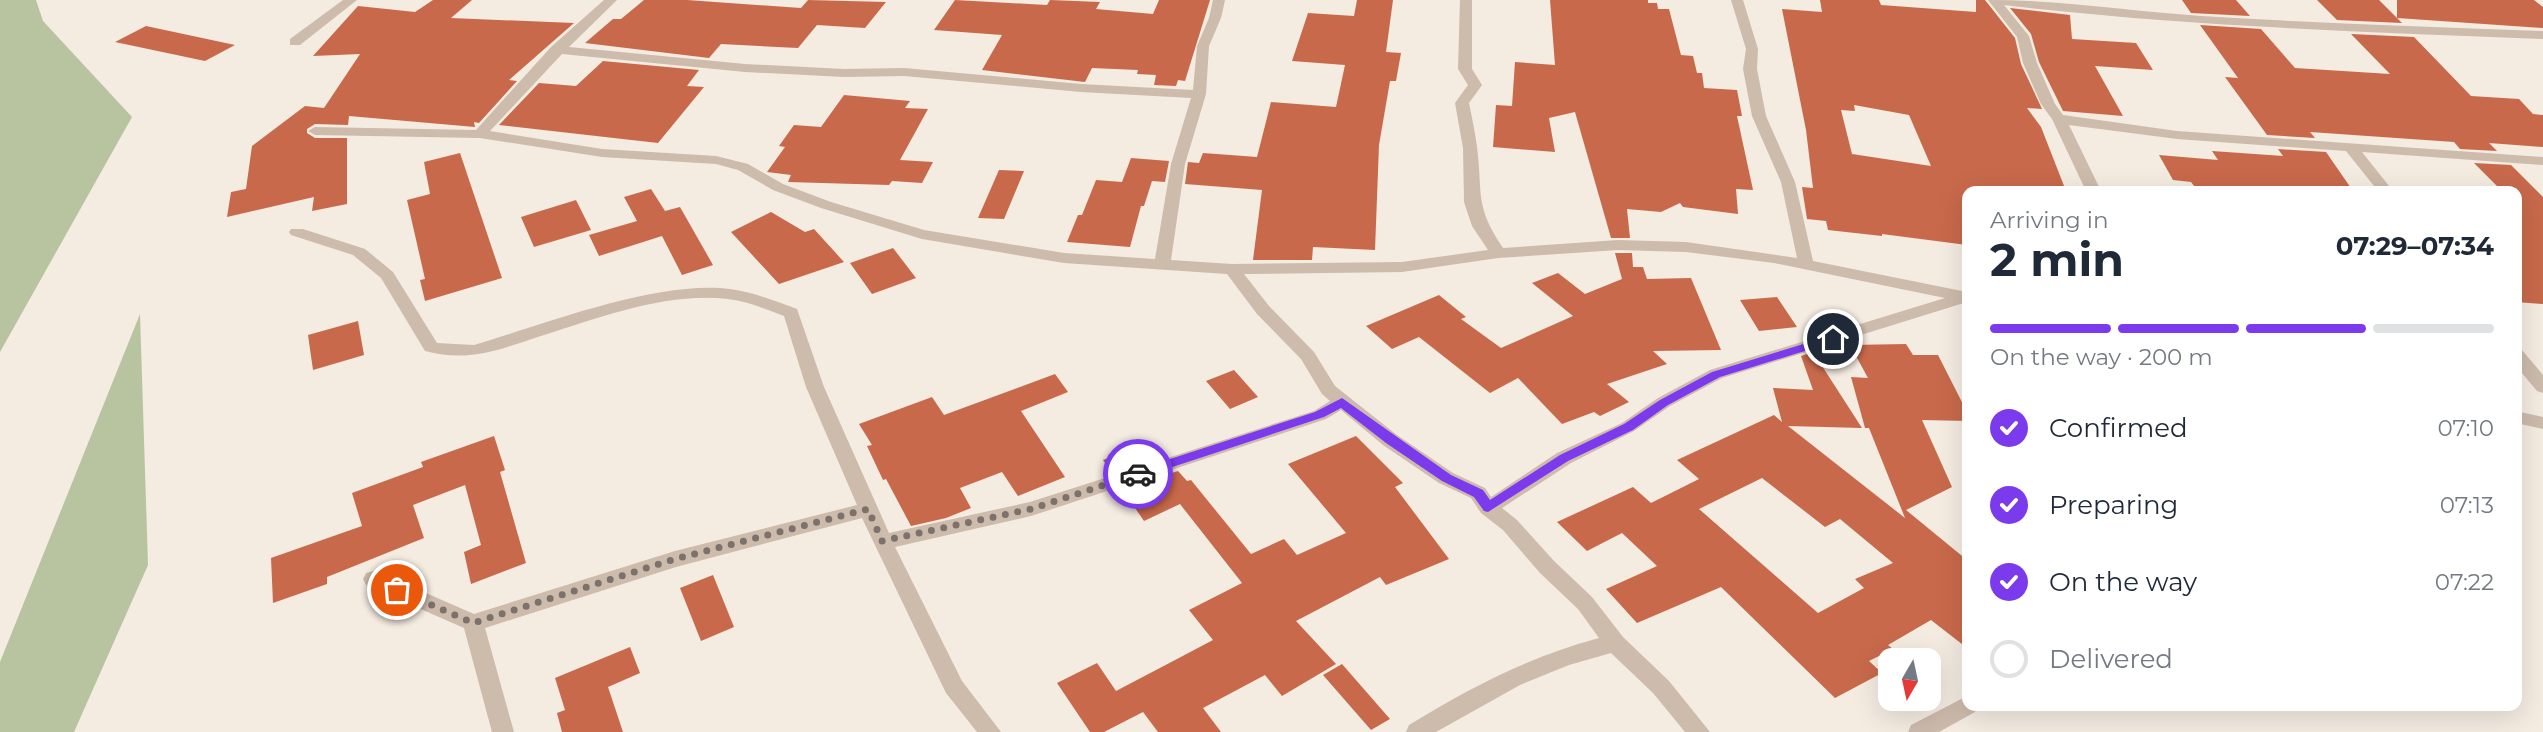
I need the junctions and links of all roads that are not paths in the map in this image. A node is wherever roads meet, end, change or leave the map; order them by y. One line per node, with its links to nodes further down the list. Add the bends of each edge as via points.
1 (351, 0): 8 (street)
2 (611, 0): 9 (street)
3 (1219, 0): 10 (street, via 1203,46)
4 (1466, 0): 19 (street, via 1465,69 1475,85 1462,103 1472,202 1480,226)
5 (1737, 0): 21 (street, via 1752,49 1750,69 1759,116 1788,182)
6 (1994, 0): 7 (street, via 2086,11); 11 (street, via 2023,36 2030,63)
7 (2543, 35)
8 (295, 41)
9 (556, 50): 10 (street, via 745,68 904,72); 13 (street)
10 (1199, 94): 20 (street, via 1178,164)
11 (2059, 119): 14 (street, via 2177,135); 16 (street)
12 (315, 131): 13 (street)
13 (480, 134): 20 (street, via 602,153 716,160 743,167 778,187 826,205 922,234 1065,257)
14 (2351, 148): 15 (street); 17 (street)
15 (2543, 161)
16 (2092, 186)
17 (2382, 186)
18 (297, 232): 31 (street, via 359,252 387,275 431,346 450,351 475,351 645,301 720,293 791,313 815,387)
19 (1498, 253): 21 (street, via 1618,245 1686,247); 22 (street, via 1402,267)
20 (1163, 262): 22 (street)
21 (1805, 264): 23 (street)
22 (1233, 269): 27 (street)
23 (1962, 296)
24 (1962, 298): 30 (street, via 1716,374 1628,427 1564,458)
25 (2522, 361): 26 (street)
26 (2543, 387)
27 (1342, 402): 30 (street, via 1435,470 1478,494); 32 (street, via 1320,415 1031,509)
28 (2522, 418): 29 (street)
29 (2543, 423)
30 (1488, 508): 35 (street, via 1585,603)
31 (868, 509): 32 (street); 34 (street, via 675,559)
32 (882, 541): 38 (street, via 954,687)
33 (373, 579): 34 (street)
34 (473, 623): 37 (street)
35 (1615, 643): 39 (street, via 1485,691); 40 (street)
36 (1962, 708): 41 (street)
37 (503, 732)
38 (990, 732)
39 (1417, 732)
40 (1699, 732)
41 (1919, 732)

